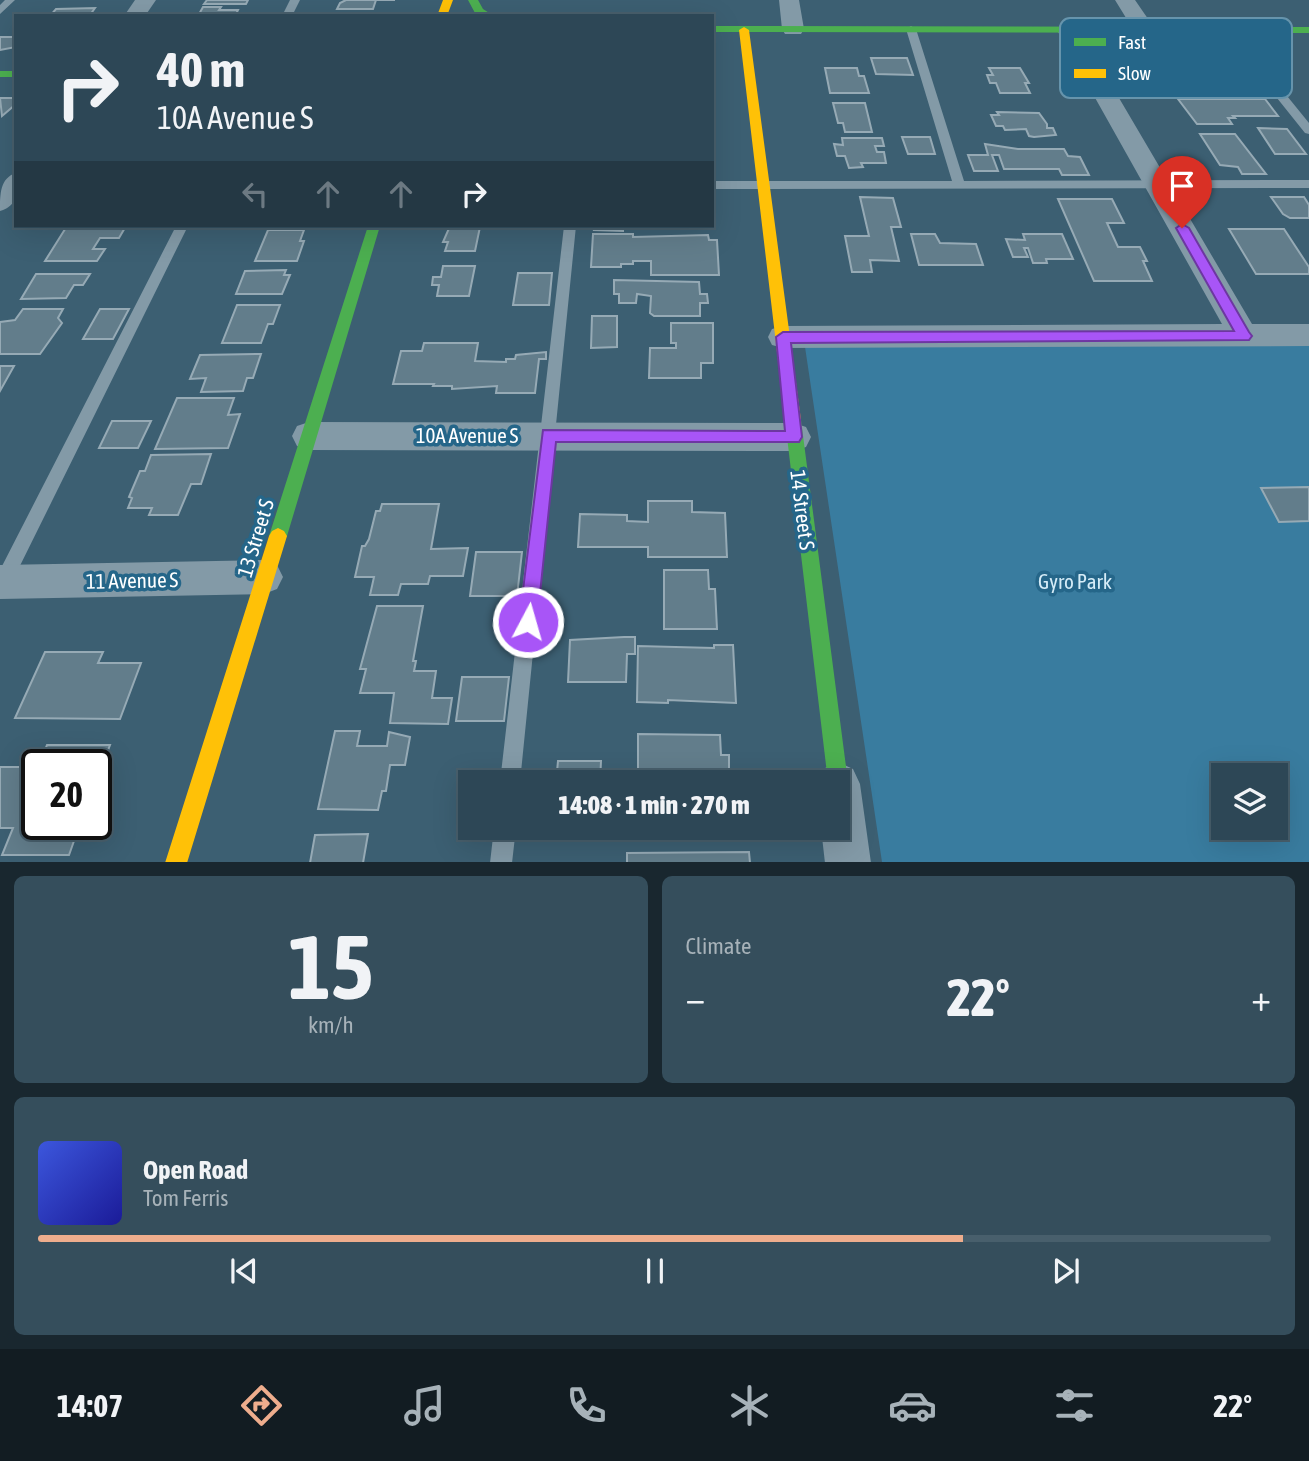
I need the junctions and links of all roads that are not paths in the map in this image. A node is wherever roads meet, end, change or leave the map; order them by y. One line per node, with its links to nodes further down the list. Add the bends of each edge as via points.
1 (10, 0): 5 (lane)
2 (473, 0): 6 (street)
3 (789, 0): 9 (street)
4 (1125, 0): 7 (street)
5 (0, 11)
6 (485, 14)
7 (1137, 18)
8 (714, 29): 11 (street)
9 (793, 29): 10 (street); 11 (street)
10 (911, 29): 12 (street); 21 (lane)
11 (744, 30): 20 (street, 14 Street S)
12 (1060, 30)
13 (1107, 98): 18 (street)
14 (1283, 98): 15 (lane)
15 (1309, 131)
16 (14, 184): 22 (street)
17 (1309, 184): 18 (lane)
18 (1158, 185): 21 (lane); 27 (street)
19 (714, 186): 20 (lane)
20 (764, 186): 21 (lane); 28 (street, 14 Street S)
21 (960, 186)
22 (0, 202)
23 (181, 228): 33 (lane)
24 (373, 228): 30 (street, 13 Street S)
25 (570, 228): 29 (lane)
26 (1309, 335): 27 (street)
27 (1244, 336): 28 (street)
28 (783, 337): 31 (street, 14 Street S)
29 (548, 435): 30 (street, 10A Avenue S); 31 (street, 10A Avenue S); 34 (lane)
30 (309, 436): 32 (street, 13 Street S)
31 (794, 437): 35 (street, 14 Street S)
32 (264, 577): 33 (street, 11 Avenue S); 38 (street, 13 Street S)
33 (1, 584)
34 (511, 770)
35 (836, 770)
36 (504, 840): 39 (lane)
37 (845, 840): 40 (street, 14 Street S)
38 (176, 862)
39 (502, 862)
40 (848, 862)

